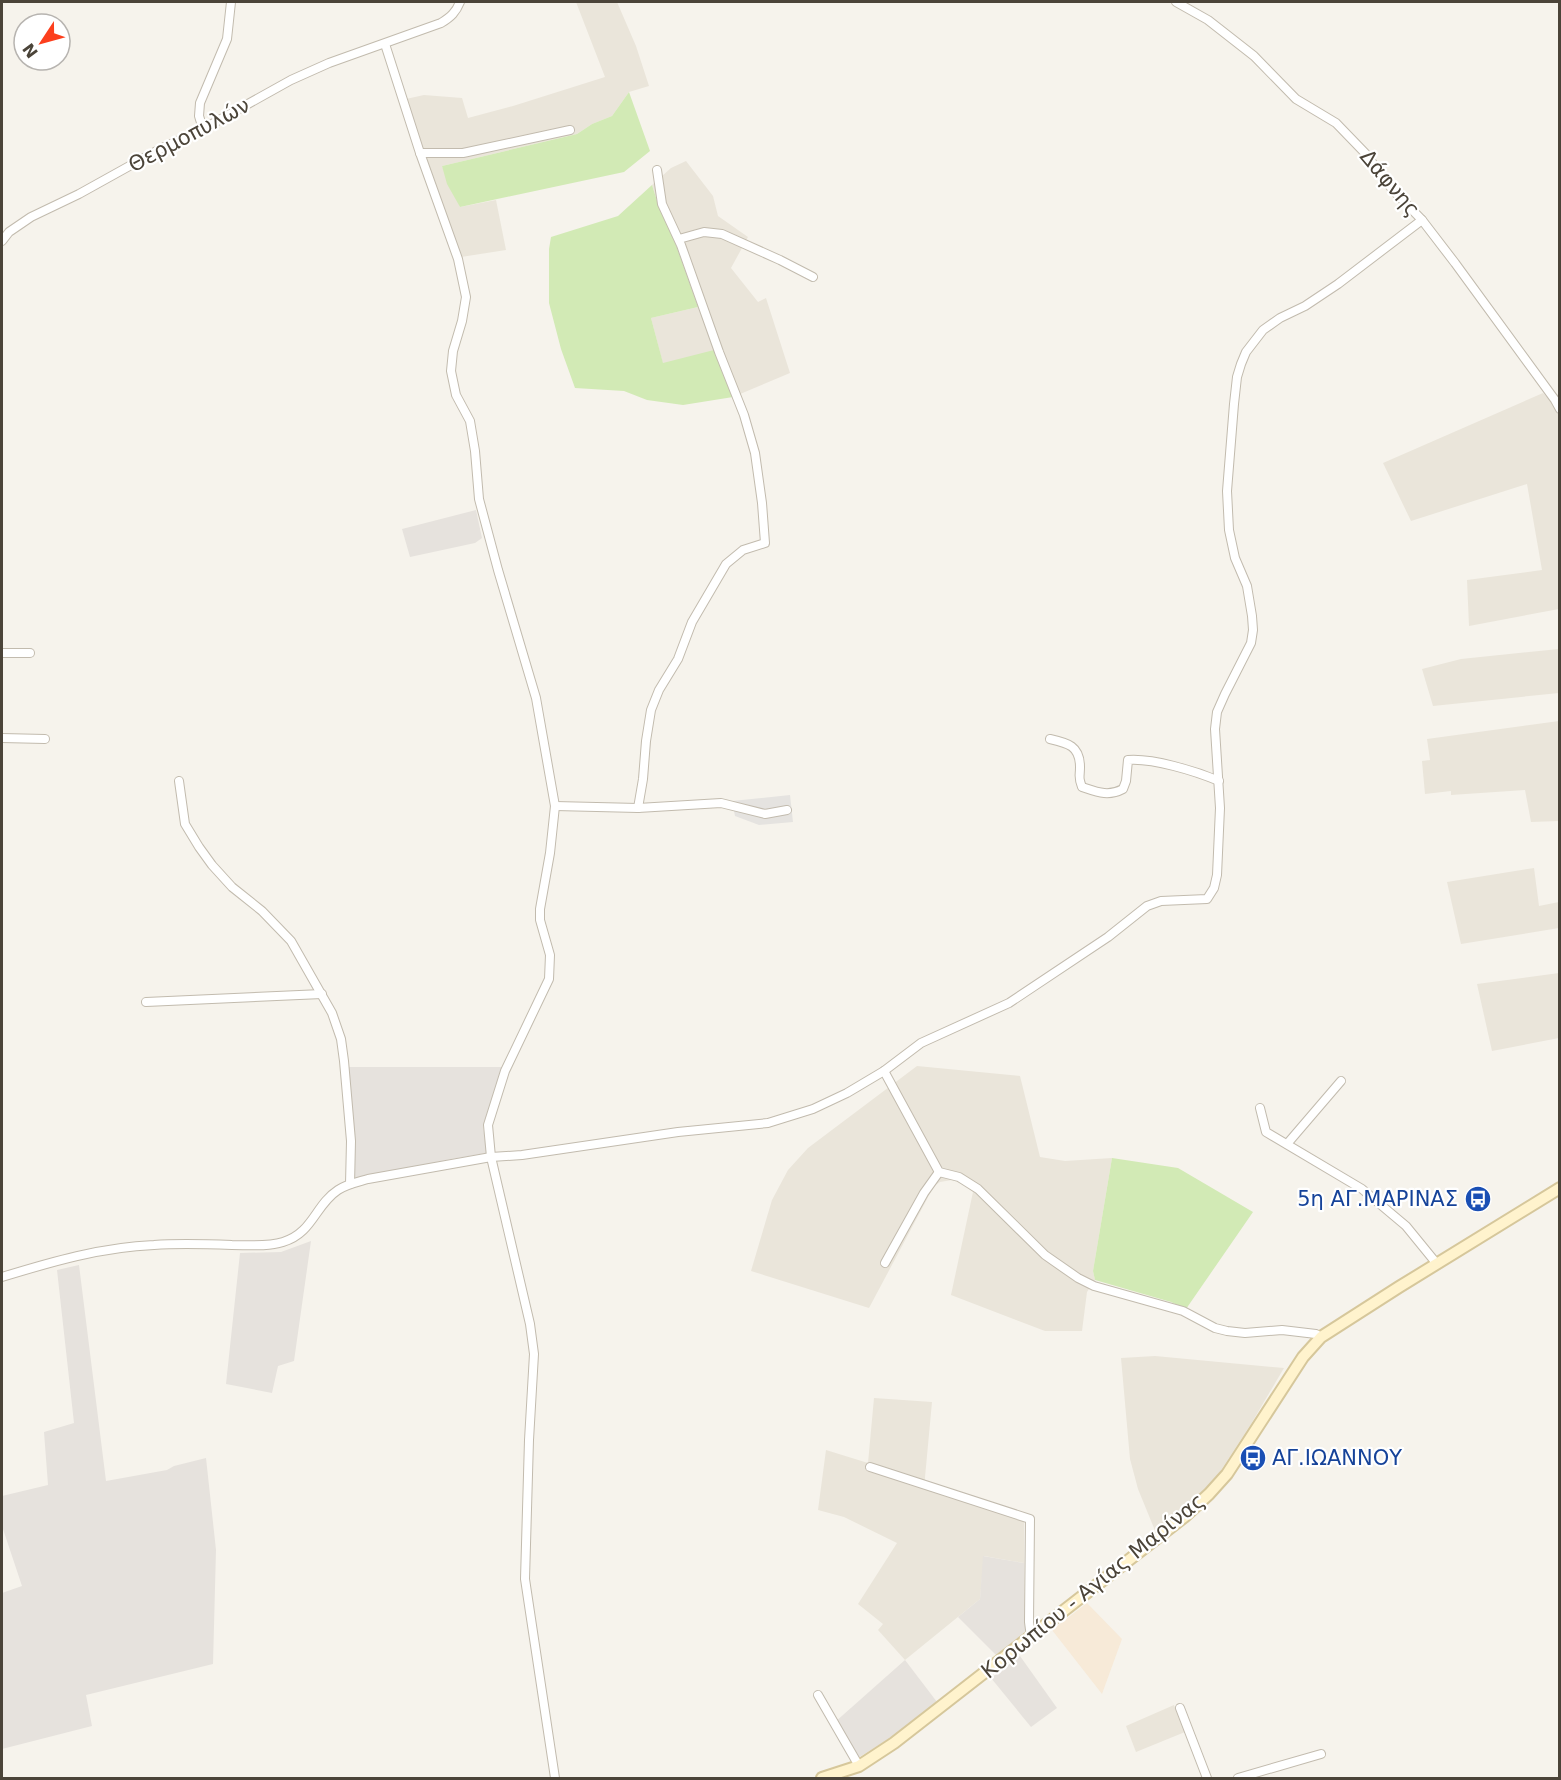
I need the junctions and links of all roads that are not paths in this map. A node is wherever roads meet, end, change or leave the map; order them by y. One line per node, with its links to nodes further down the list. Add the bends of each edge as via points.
1 (231, 2): 5 (street, via 227,39 200,103)
2 (460, 2): 4 (street, via 450,18)
3 (1176, 2): 9 (street, Δάφνης, via 1208,20 1254,56 1296,99 1336,123)
4 (385, 44): 5 (street, Θερμοπυλών, via 291,80); 7 (street)
5 (203, 129): 11 (street, Θερμοπυλών, via 32,217)
6 (570, 130): 7 (street, via 463,153)
7 (420, 153): 21 (street, via 458,259 466,297 451,371 456,394 470,421 479,499 536,698)
8 (657, 170): 10 (street, via 662,204)
9 (1422, 220): 13 (street, Δάφνης); 20 (street, via 1338,284 1263,330 1241,364 1233,413 1228,530 1247,586 1253,630 1251,644 1217,712)
10 (679, 239): 12 (street, via 704,232 722,234); 22 (street, via 755,453 765,543 743,550 726,564 659,690 651,710)
11 (2, 241)
12 (813, 277)
13 (1560, 409)
14 (2, 653): 15 (street)
15 (30, 653)
16 (2, 738): 17 (street)
17 (45, 739)
18 (1050, 739): 20 (street, via 1073,747 1078,755 1082,787 1102,794 1123,789 1128,760 1136,759)
19 (179, 781): 24 (street, via 185,824 199,848 232,887 291,941)
20 (1219, 781): 26 (street, via 1217,875 1207,899 1161,901 1147,906 1010,1003 921,1043)
21 (555, 806): 22 (street); 30 (street, via 540,909 550,955 549,979 505,1071 488,1125)
22 (638, 808): 23 (street, via 721,803 765,814)
23 (787, 810)
24 (322, 994): 25 (street); 32 (street, via 341,1039 351,1140)
25 (146, 1002)
26 (884, 1071): 30 (street, via 813,1109 768,1123); 31 (street)
27 (1341, 1081): 29 (street)
28 (1260, 1108): 29 (street, via 1266,1131)
29 (1287, 1144): 35 (street, via 1362,1189 1406,1226)
30 (491, 1157): 32 (street); 44 (street, via 534,1354 525,1579)
31 (939, 1172): 34 (street); 37 (street, via 958,1177 978,1189 1045,1255 1094,1286 1183,1311 1227,1331 1282,1330)
32 (350, 1184): 36 (street, via 329,1198 303,1232 279,1244 153,1245 96,1251)
33 (1560, 1188): 35 (main road, Κορωπίου - Αγίας Μαρίνας)
34 (885, 1263)
35 (1437, 1263): 37 (main road, Κορωπίου - Αγίας Μαρίνας)
36 (2, 1277)
37 (1321, 1337): 39 (main road, Κορωπίου - Αγίας Μαρίνας, via 1303,1357 1227,1474 1209,1494)
38 (870, 1467): 39 (street, via 1030,1519)
39 (1031, 1637): 43 (main road, Κορωπίου - Αγίας Μαρίνας)
40 (818, 1695): 43 (street)
41 (1180, 1708): 46 (street)
42 (1321, 1754): 47 (street)
43 (860, 1766): 45 (main road, Κορωπίου - Αγίας Μαρίνας)
44 (555, 1779)
45 (822, 1779)
46 (1208, 1779)
47 (1238, 1779)

